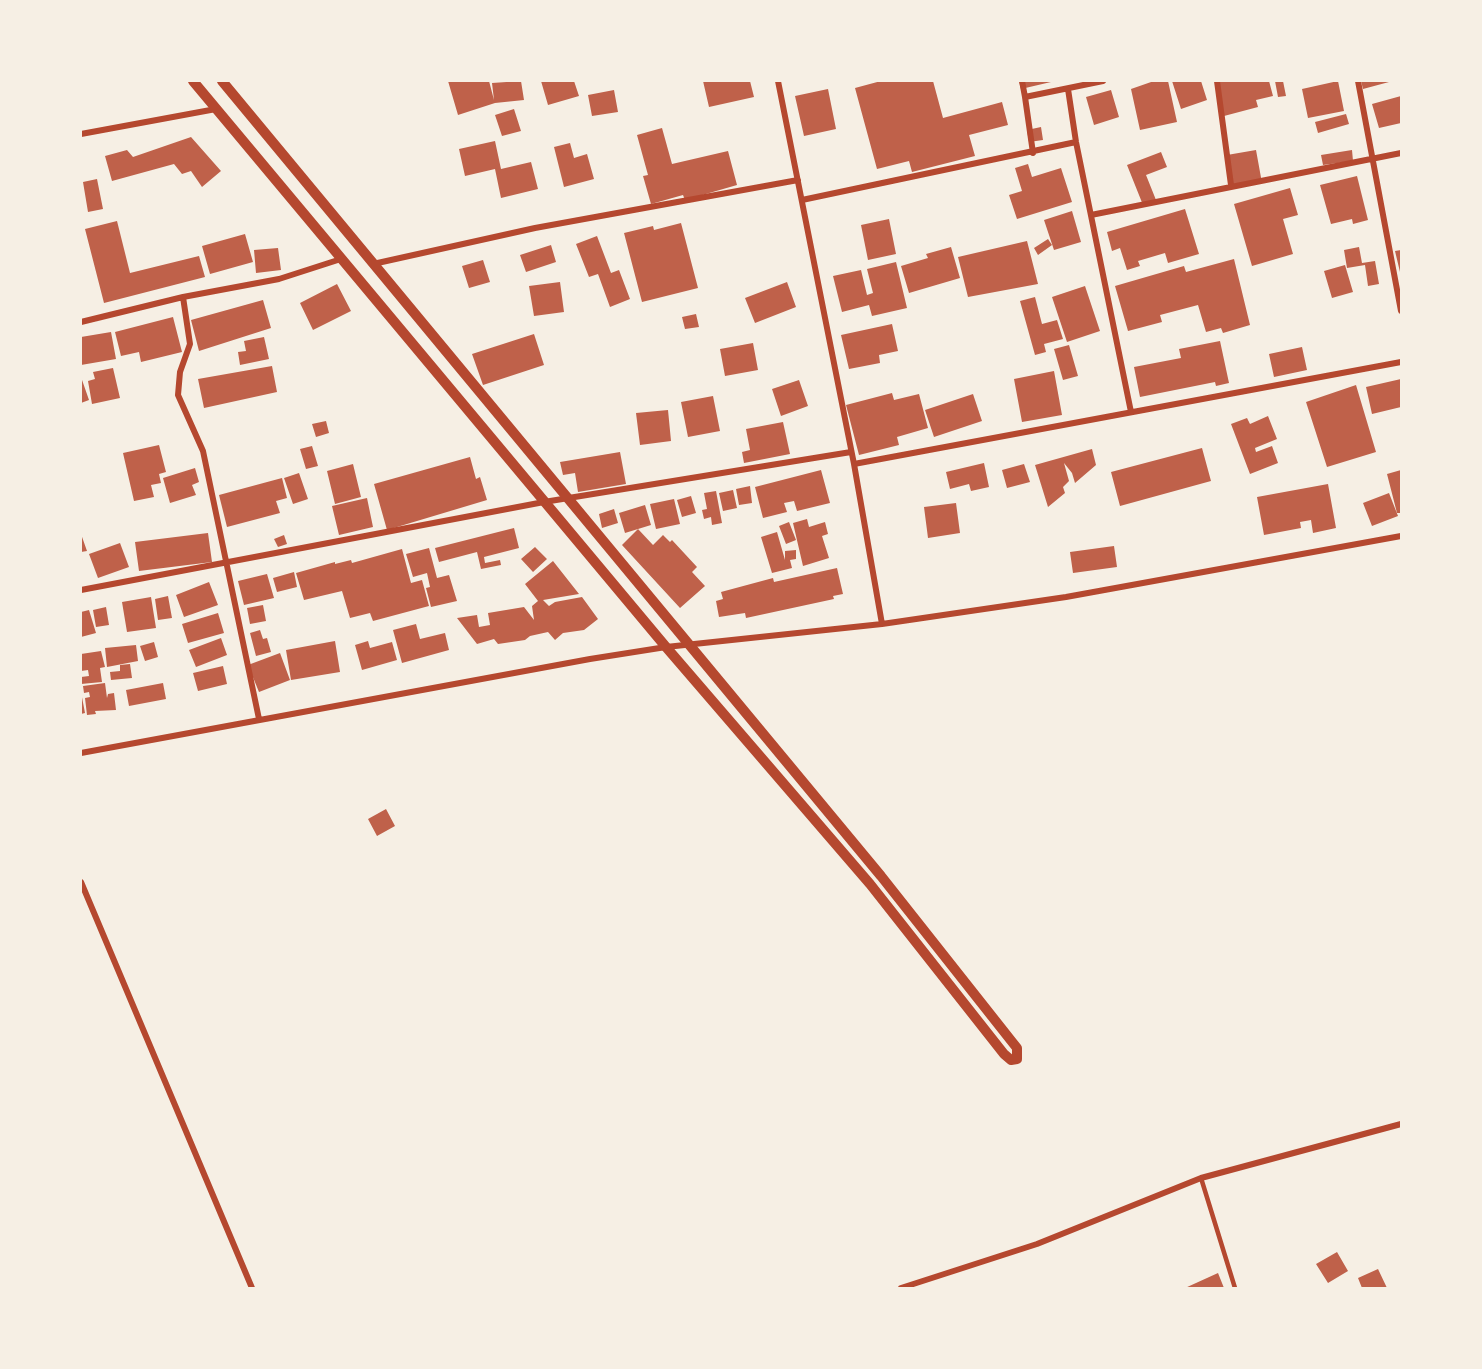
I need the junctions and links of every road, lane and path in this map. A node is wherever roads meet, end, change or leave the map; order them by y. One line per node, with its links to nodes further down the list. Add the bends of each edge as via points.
1 (194, 81): 10 (street)
2 (222, 81): 21 (street)
3 (778, 81): 16 (street)
4 (1022, 81): 9 (street)
5 (1103, 81): 8 (street)
6 (1217, 81): 17 (street)
7 (1358, 81): 15 (street)
8 (1068, 89): 9 (street); 12 (street)
9 (1025, 97): 13 (street)
10 (216, 108): 11 (street); 20 (street)
11 (81, 134)
12 (1076, 142): 13 (street); 19 (street)
13 (1033, 153): 18 (street)
14 (1401, 153): 15 (street)
15 (1373, 161): 17 (street); 23 (street)
16 (798, 180): 18 (street); 21 (street, via 535,228)
17 (1231, 185): 19 (street)
18 (802, 200): 27 (street)
19 (1091, 214): 26 (street)
20 (340, 259): 22 (street, via 279,279); 30 (street)
21 (373, 264): 29 (street)
22 (183, 297): 24 (street); 32 (street, via 190,344 178,395 203,451)
23 (1401, 311)
24 (81, 322)
25 (1401, 362): 26 (street)
26 (1131, 412): 28 (street)
27 (851, 452): 28 (street); 29 (street)
28 (854, 464): 34 (street)
29 (567, 498): 30 (street); 35 (street)
30 (544, 502): 32 (street); 36 (street)
31 (1401, 536): 34 (street, via 1066,597)
32 (229, 564): 33 (street); 37 (street)
33 (81, 590)
34 (882, 624): 35 (street)
35 (690, 646): 36 (street); 36 (street, via 813,792 1013,1042 1017,1059 1011,1060 1004,1054 870,884)
36 (666, 647): 37 (street)
37 (259, 719): 38 (street)
38 (81, 753)
39 (81, 882): 42 (street)
40 (1401, 1124): 41 (street)
41 (1201, 1178): 43 (street, via 1036,1244); 44 (lane)
42 (252, 1288)
43 (901, 1288)
44 (1235, 1288)

